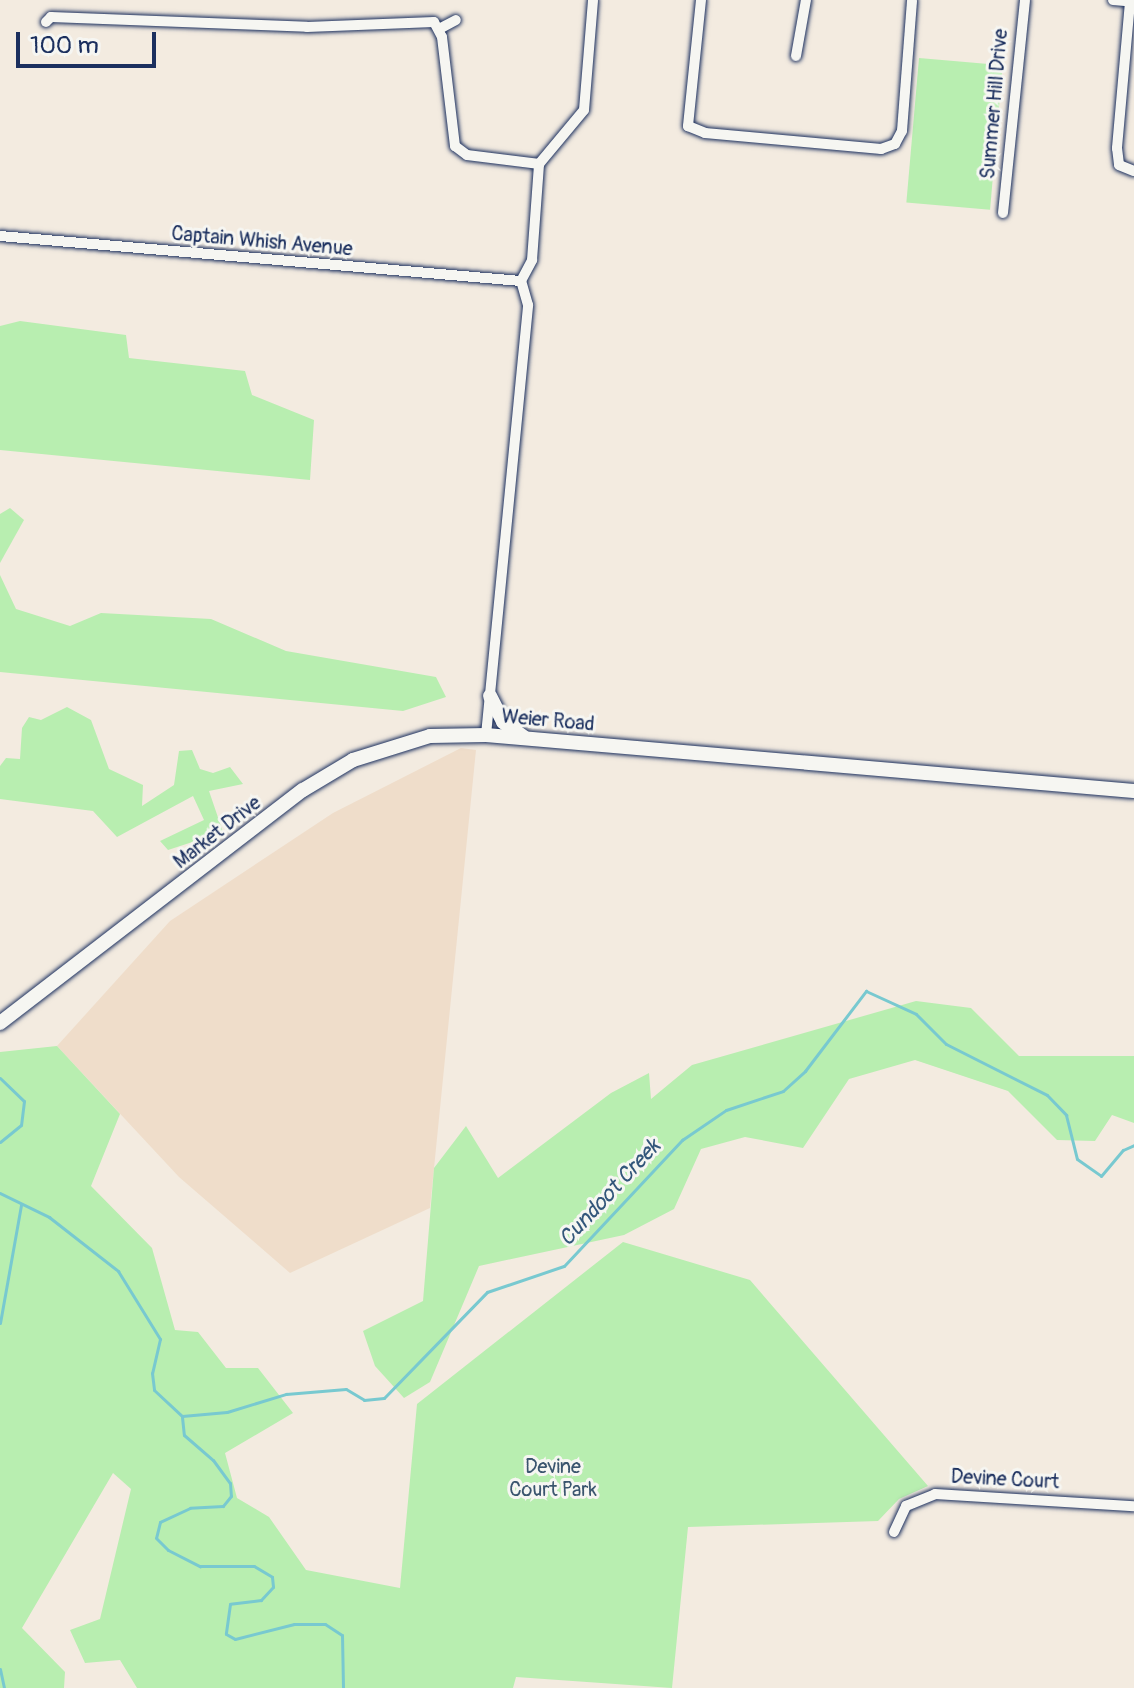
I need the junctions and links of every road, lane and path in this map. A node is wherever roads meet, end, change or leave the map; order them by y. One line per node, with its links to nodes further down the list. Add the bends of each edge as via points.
1 (593, 0): 12 (street, via 584,110)
2 (701, 0): 4 (street, via 688,126 705,133 881,149 895,144 902,131)
3 (806, 0): 11 (street)
4 (912, 0)
5 (1025, 0): 14 (street, Summer Hill Drive)
6 (1113, 0): 7 (street)
7 (1132, 2): 13 (street, via 1117,148 1119,165)
8 (456, 20): 10 (street)
9 (46, 22): 10 (street, via 51,17 307,27 418,19 434,22)
10 (439, 29): 12 (street, via 455,146 467,155)
11 (796, 56)
12 (539, 164): 16 (street, Weier Road, via 532,260)
13 (1134, 171)
14 (1003, 213)
15 (0, 236): 16 (street, Captain Whish Avenue)
16 (521, 281): 17 (street, Weier Road, via 528,305)
17 (490, 696): 18 (street, Weier Road); 19 (street, via 499,716)
18 (486, 735): 19 (street, Weier Road); 21 (street, Market Drive, via 430,736 353,760 303,790)
19 (526, 738): 20 (street, Weier Road)
20 (1134, 791)
21 (0, 1023)
22 (1134, 1506): 23 (street, Devine Court, via 935,1494 906,1506)
23 (894, 1532)

